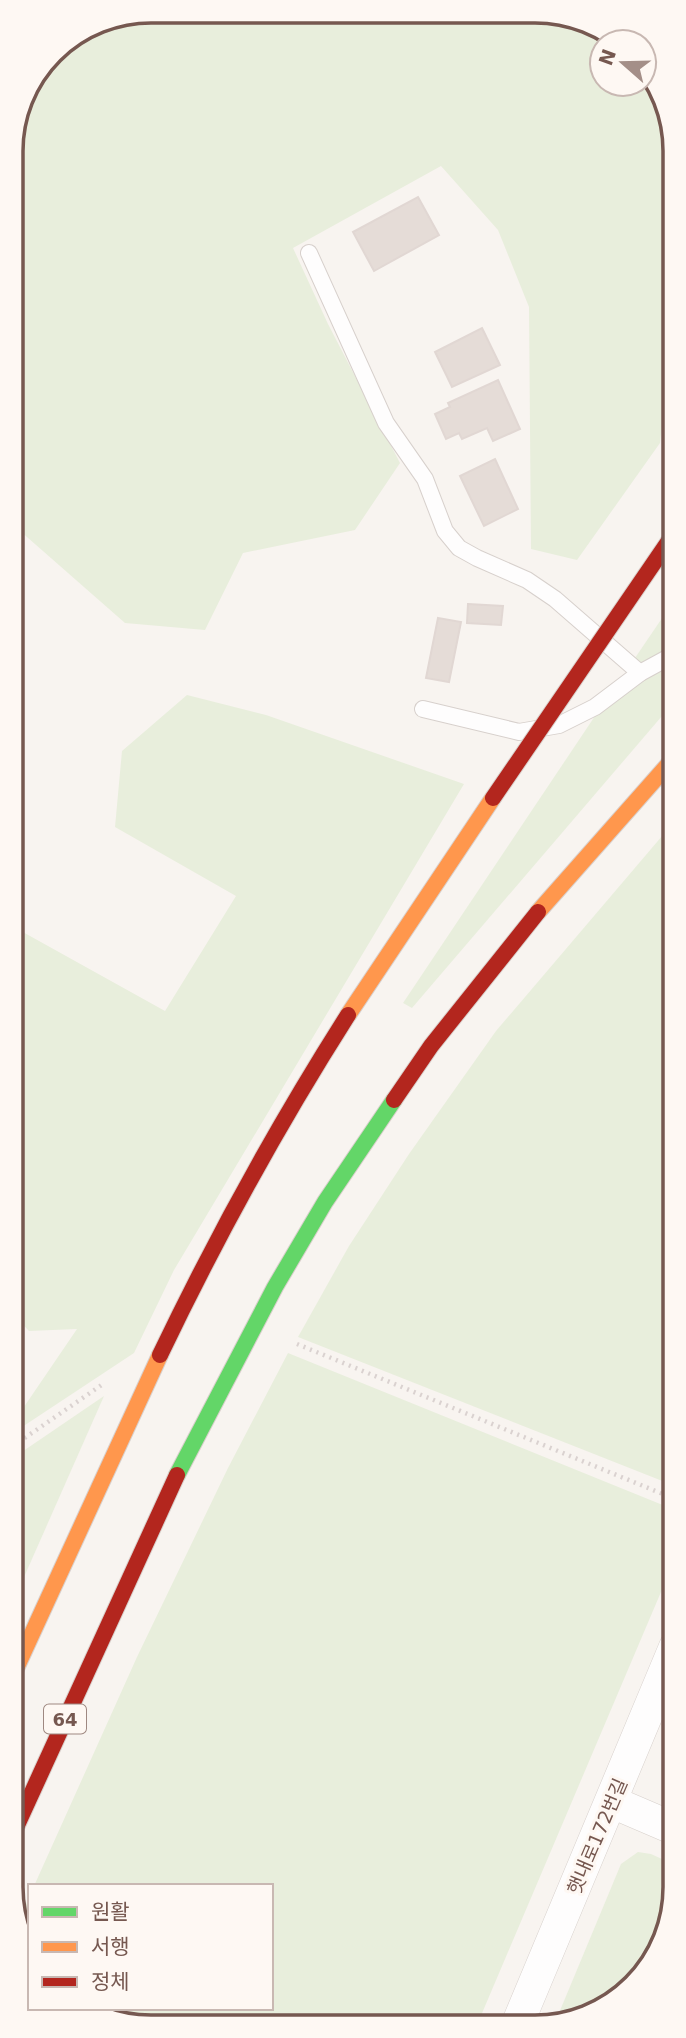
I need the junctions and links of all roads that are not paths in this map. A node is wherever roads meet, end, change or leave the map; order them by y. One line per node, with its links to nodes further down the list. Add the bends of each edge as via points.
1 (309, 253): 4 (lane, via 386,423 425,479 445,531 459,548 555,598)
2 (663, 550): 7 (highway, bridge, via 340,1024 273,1137 158,1356)
3 (663, 660): 4 (lane)
4 (640, 673): 5 (lane, via 595,707 559,725 519,732)
5 (423, 709)
6 (663, 770): 10 (highway, 64, via 551,897 431,1046 325,1202 275,1287 175,1480)
7 (23, 1653)
8 (663, 1677): 9 (street, 햇내로172번길)
9 (612, 1802): 11 (street); 12 (street, 햇내로172번길)
10 (23, 1813)
11 (663, 1824)
12 (521, 2015)

